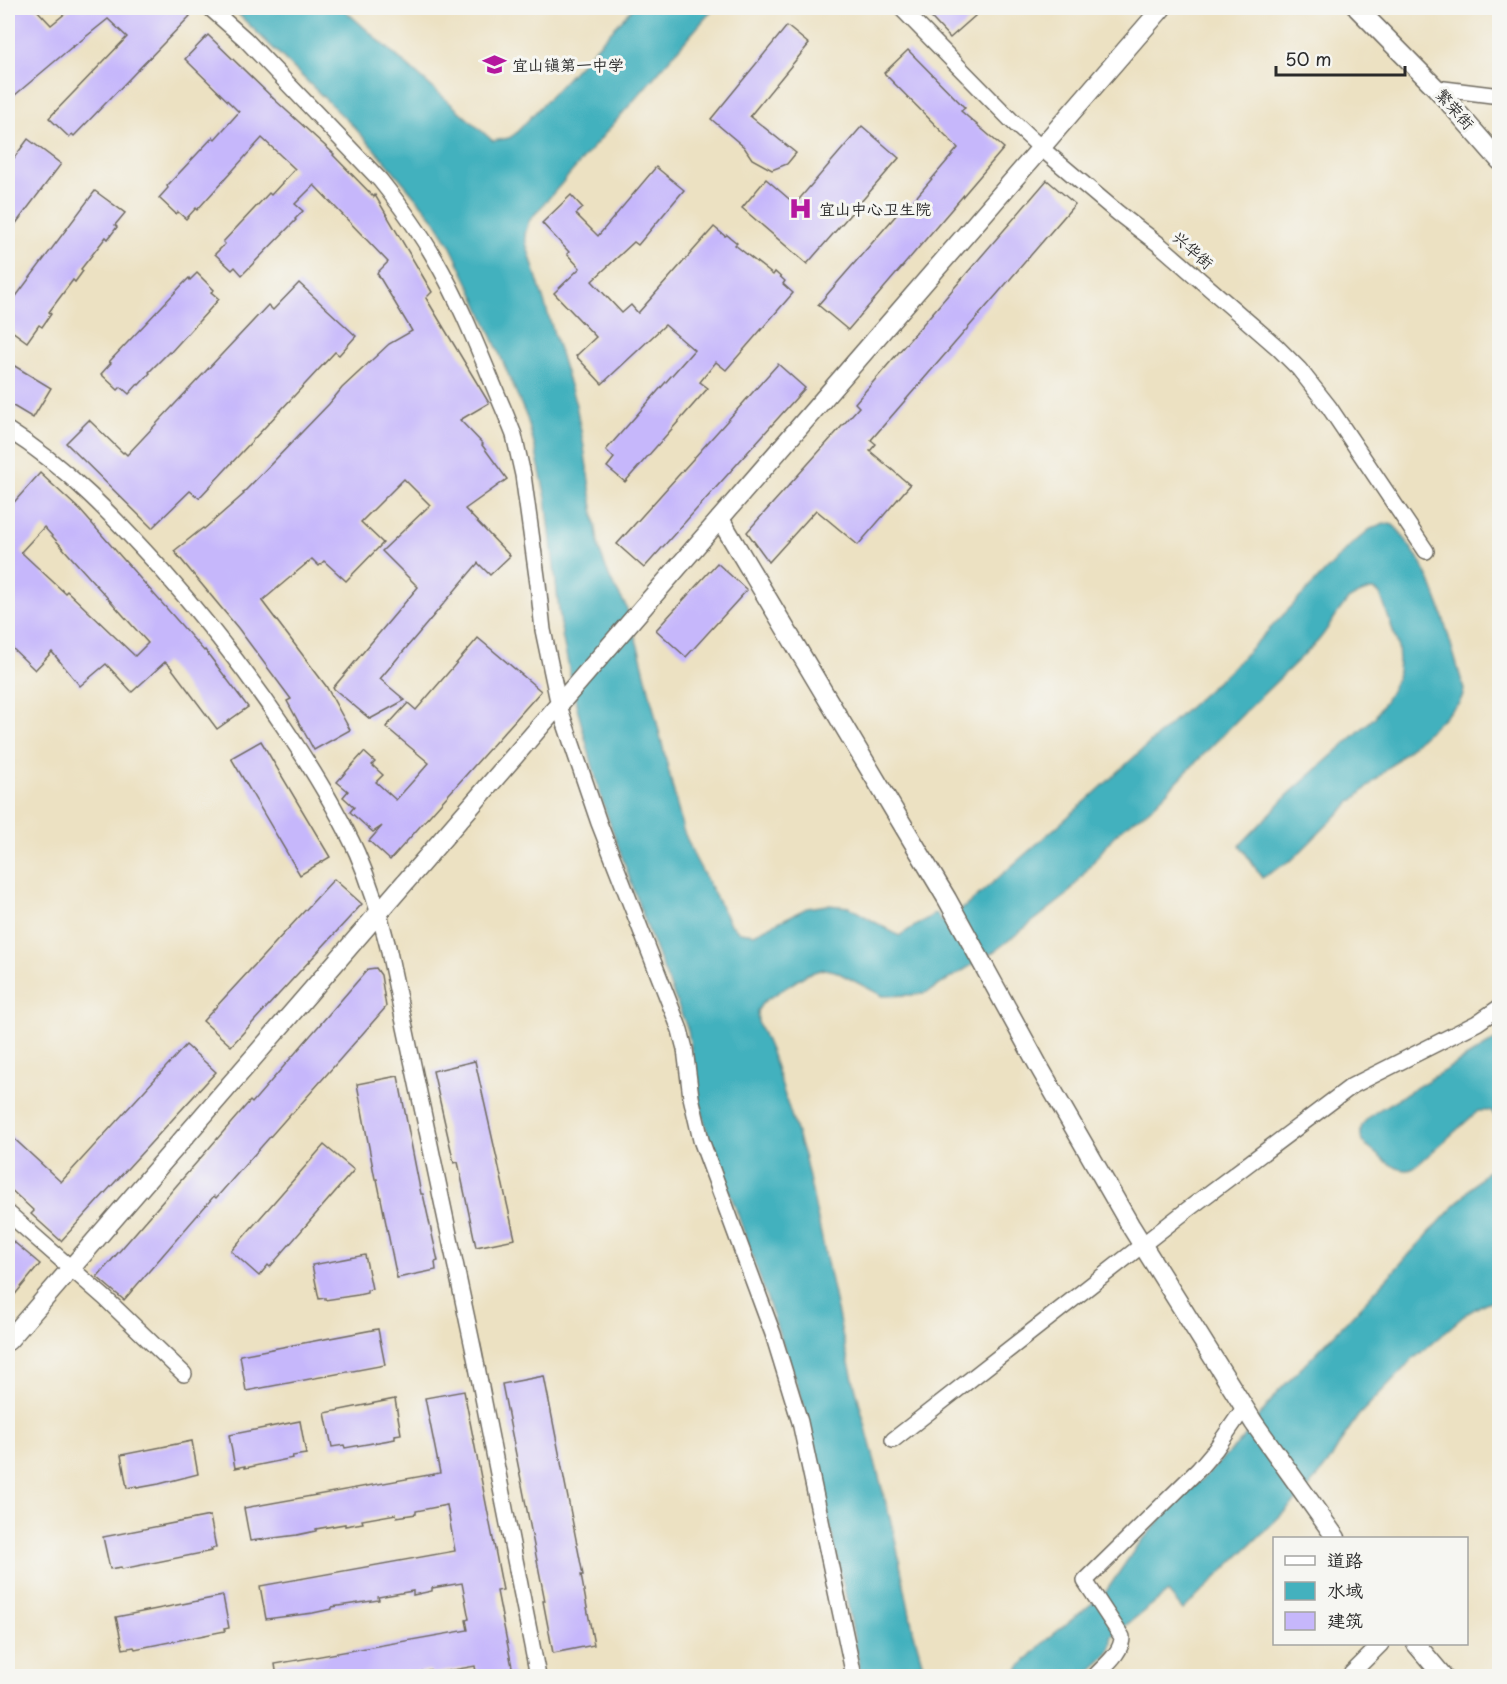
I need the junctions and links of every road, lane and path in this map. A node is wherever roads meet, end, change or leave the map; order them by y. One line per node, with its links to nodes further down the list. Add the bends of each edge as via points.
1 (210, 8): 12 (street, via 245,39 380,180 436,261 506,415 519,456 543,630)
2 (901, 8): 7 (street, 兴华街)
3 (1162, 8): 7 (street)
4 (1358, 8): 5 (street, 繁荣街)
5 (1436, 88): 6 (street); 8 (street, 繁荣街)
6 (1500, 96)
7 (1041, 148): 10 (street); 11 (street, 兴华街, via 1161,246 1294,364 1329,407)
8 (1500, 160)
9 (8, 430): 13 (street, via 71,477 114,518 237,660 327,795 357,854)
10 (720, 519): 12 (street); 16 (street, via 947,899)
11 (1426, 551)
12 (559, 706): 13 (street); 26 (street, via 599,823 680,1030 701,1140 801,1422)
13 (379, 913): 17 (street); 25 (street, via 474,1352)
14 (1500, 1007): 16 (street, via 1477,1023 1352,1086)
15 (8, 1213): 17 (street)
16 (1142, 1245): 20 (street); 21 (street)
17 (71, 1269): 18 (street); 19 (street)
18 (8, 1341)
19 (184, 1374)
20 (1244, 1408): 22 (street); 27 (street, via 1198,1470 1085,1581 1122,1641)
21 (893, 1440)
22 (1335, 1537)
23 (1380, 1645): 28 (street)
24 (1417, 1645): 29 (street)
25 (538, 1677)
26 (854, 1677)
27 (1095, 1677)
28 (1349, 1677)
29 (1443, 1677)

